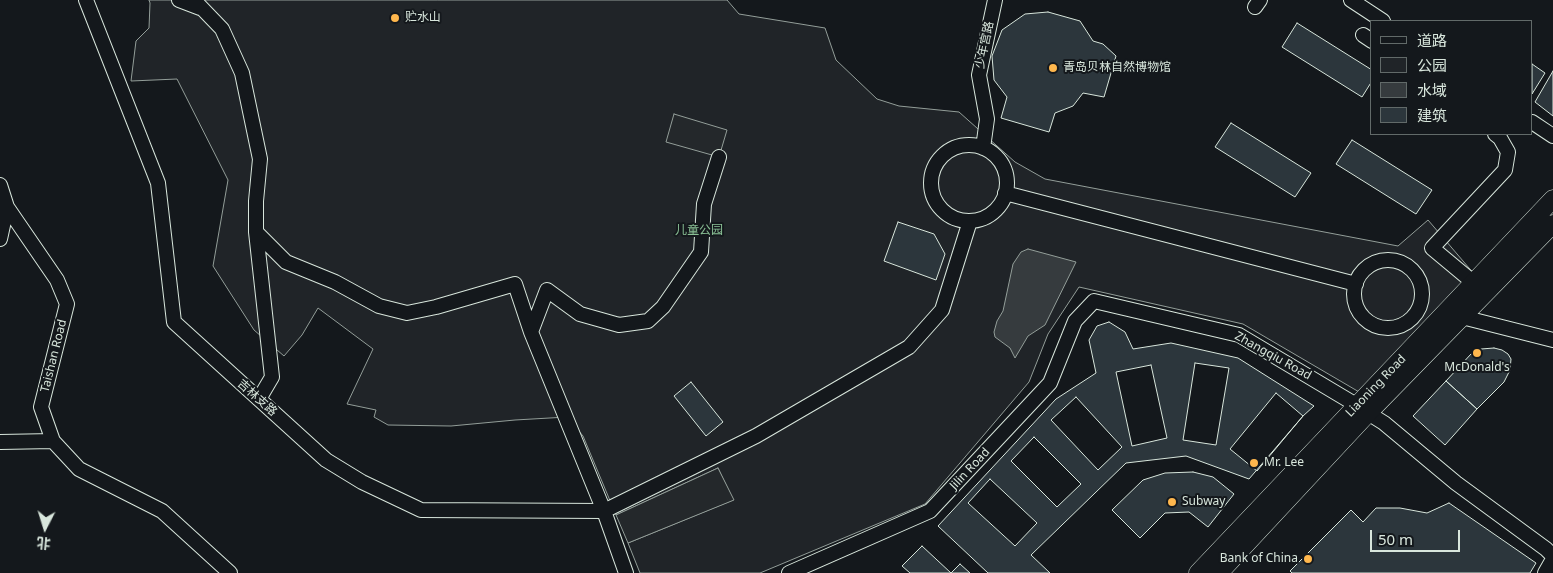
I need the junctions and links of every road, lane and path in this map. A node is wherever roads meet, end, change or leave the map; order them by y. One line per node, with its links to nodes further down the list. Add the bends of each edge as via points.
1 (86, 0): 26 (street, 吉林支路, via 158,183 174,322)
2 (179, 0): 5 (street)
3 (995, 0): 10 (street, 少年宫路, via 978,75 987,119)
4 (1350, 0): 6 (street)
5 (197, 4): 18 (street, via 222,30 242,73 260,160)
6 (1381, 20)
7 (1533, 123): 9 (street)
8 (1496, 135): 20 (street, via 1508,152 1505,170 1432,248)
9 (1553, 136)
10 (983, 148): 13 (street, via 1002,167 1007,182); 16 (street, via 958,147 938,160 932,171 932,195 938,206 958,220)
11 (719, 157): 24 (street, via 704,204 701,252 663,308 648,321 619,325 580,314 547,290)
12 (0, 184): 15 (street, Taishan Road)
13 (1006, 193): 16 (street, via 992,213); 21 (street)
14 (1553, 199): 20 (main road, Liaoning Road)
15 (7, 207): 19 (street); 28 (street, Taishan Road, via 57,280 67,304 41,407)
16 (970, 221): 30 (street, via 942,310 909,347 756,436)
17 (1553, 224): 23 (main road, Liaoning Road)
18 (256, 232): 24 (street, via 286,262 336,282 380,306 407,313 515,284); 26 (street, via 272,377)
19 (0, 239)
20 (1474, 283): 27 (main road, Liaoning Road)
21 (1356, 284): 21 (street, via 1363,270 1372,264 1382,260 1404,263 1419,278 1426,305 1401,326 1378,327 1360,313 1355,303)
22 (1094, 301): 27 (street, Zhangqiu Road, via 1239,335); 35 (street, Jilin Road, via 1075,321 1050,383 930,511)
23 (1462, 317): 25 (street); 27 (main road, Liaoning Road)
24 (531, 332): 30 (street)
25 (1553, 340)
26 (259, 399): 30 (street, 吉林支路, via 326,460 362,482 421,510)
27 (1363, 410): 31 (main road, Liaoning Road); 32 (street, Zhangqiu Road, via 1546,549); 36 (main road, Liaoning Road, via 1314,449)
28 (53, 441): 29 (street); 33 (street, Taishan Road, via 79,469 162,511)
29 (0, 442)
30 (604, 510): 34 (street)
31 (1238, 553): 37 (main road, Liaoning Road); 38 (street)
32 (1553, 558): 39 (street)
33 (230, 573)
34 (626, 573)
35 (789, 573)
36 (1198, 573)
37 (1219, 573)
38 (1234, 573)
39 (1545, 573)

